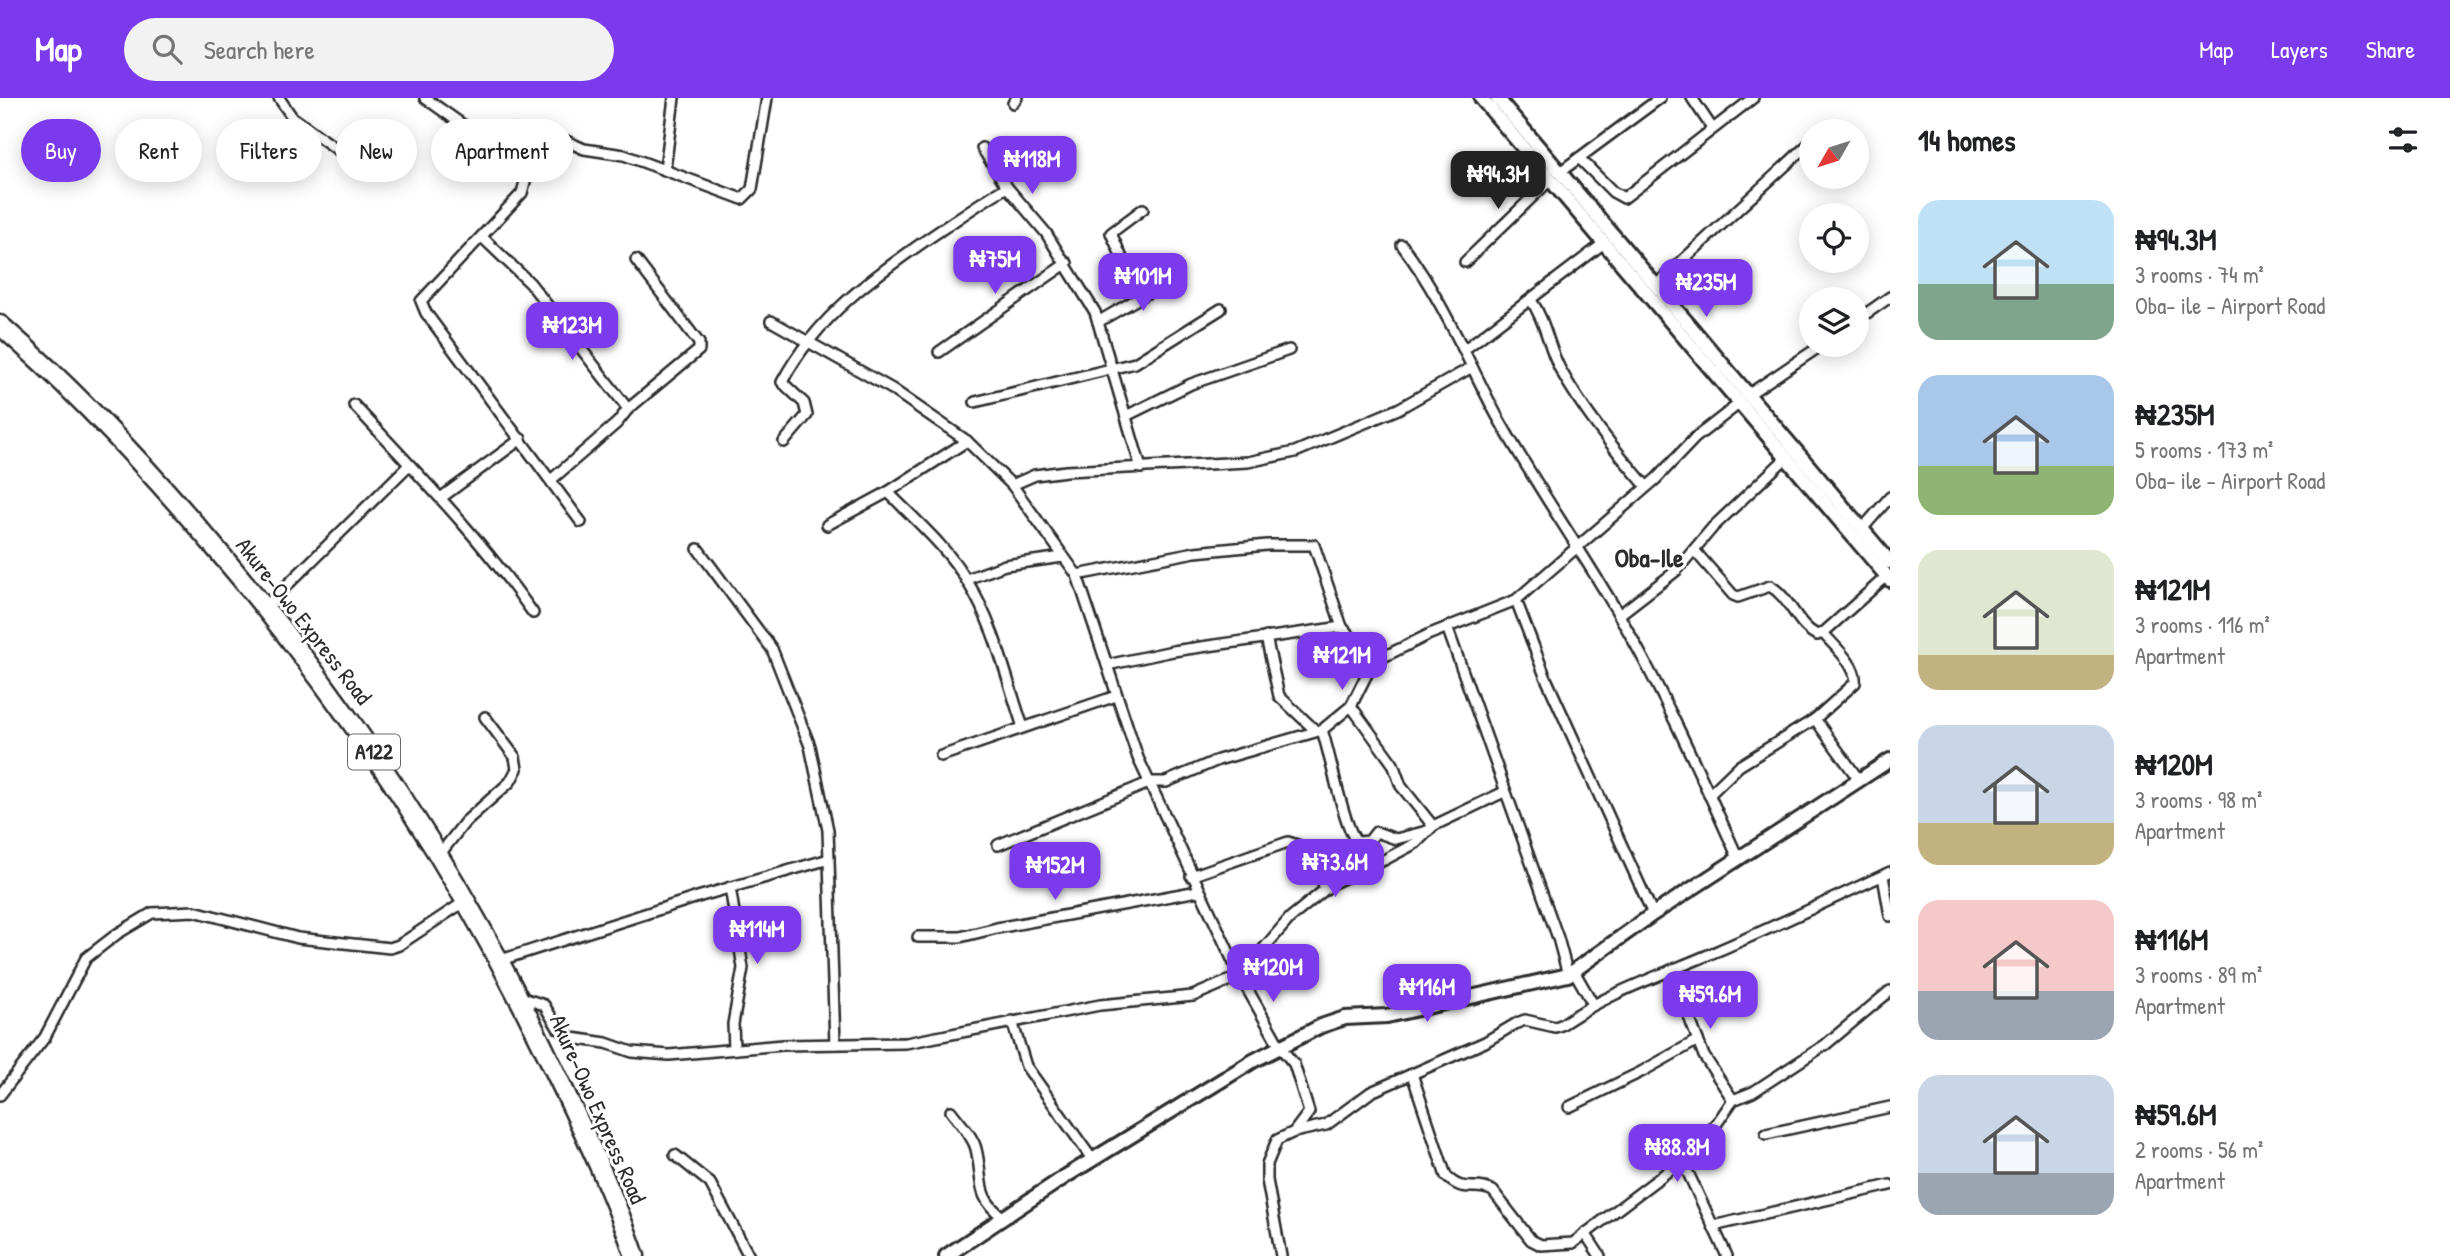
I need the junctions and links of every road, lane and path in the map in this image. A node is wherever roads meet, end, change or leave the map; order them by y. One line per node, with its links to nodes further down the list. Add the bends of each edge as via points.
1 (279, 98): 14 (street, via 292,117)
2 (425, 98): 10 (street)
3 (674, 98): 17 (street)
4 (767, 98): 17 (street, via 747,197 737,199)
5 (1480, 98): 9 (main road)
6 (1660, 98): 16 (street)
7 (1692, 98): 11 (street)
8 (1754, 98): 11 (street)
9 (1498, 107): 18 (main road)
10 (455, 119)
11 (1712, 128): 16 (street, via 1624,198)
12 (573, 144): 17 (street)
13 (982, 148): 20 (street)
14 (336, 149)
15 (1799, 153): 30 (street)
16 (1579, 158): 18 (street)
17 (665, 169)
18 (1555, 176): 23 (main road); 26 (street); 28 (main road)
19 (525, 182): 22 (street, via 517,199)
20 (1007, 187): 27 (street); 39 (street, via 891,265 836,308)
21 (1143, 209): 31 (street, via 1111,233 1123,260)
22 (482, 237): 49 (street, via 530,283); 51 (street, via 423,297 422,305)
23 (1604, 243): 28 (main road); 33 (street)
24 (1402, 245): 40 (street)
25 (636, 260): 49 (street, via 699,343 699,350)
26 (1465, 262)
27 (1067, 264): 37 (street); 42 (street)
28 (1635, 270): 30 (main road); 46 (main road)
29 (1173, 278): 31 (street)
30 (1656, 285): 46 (main road)
31 (1147, 293): 37 (street)
32 (1890, 297): 35 (street)
33 (1531, 300): 40 (street); 59 (street, via 1546,326 1561,371 1602,434)
34 (1220, 309): 45 (street, via 1135,363)
35 (1869, 312)
36 (771, 321): 39 (street)
37 (1098, 322): 45 (street)
38 (0, 325): 75 (highway, Akure-Owo Express Road / A122, via 111,430)
39 (807, 340): 52 (street, via 934,416); 53 (street, via 782,385 804,403 807,415)
40 (1465, 349): 44 (street)
41 (1289, 350): 50 (street, via 1191,384)
42 (939, 352)
43 (1804, 357): 46 (street)
44 (1472, 367): 56 (street, via 1398,409 1295,453 1248,462); 67 (street)
45 (1114, 370): 47 (street); 50 (street)
46 (1744, 398): 54 (main road); 59 (street); 65 (main road)
47 (975, 402)
48 (354, 405): 55 (street)
49 (628, 409): 57 (street)
50 (1128, 415): 56 (street)
51 (521, 439): 57 (street); 61 (street)
52 (967, 441): 58 (street); 60 (street)
53 (784, 442)
54 (1786, 458): 68 (street); 72 (main road)
55 (410, 465): 61 (street); 75 (street)
56 (1141, 468): 58 (street, via 1035,475)
57 (551, 481): 63 (street)
58 (1012, 485): 69 (street)
59 (1646, 486): 67 (street)
60 (888, 492): 64 (street); 73 (street)
61 (442, 497): 76 (street)
62 (1890, 497): 65 (street)
63 (581, 522)
64 (827, 525)
65 (1863, 528): 70 (main road)
66 (698, 548): 100 (street, via 754,622 783,674 810,746 828,830)
67 (1576, 548): 74 (street); 77 (street)
68 (1694, 550): 77 (street, via 1669,577); 80 (street, via 1733,595 1770,586 1813,634)
69 (1063, 557): 71 (street); 73 (street, via 1005,565)
70 (1890, 562)
71 (1077, 575): 78 (street, via 1195,552 1314,545); 83 (street)
72 (1888, 578): 80 (street)
73 (967, 579): 88 (street, via 996,641)
74 (1516, 600): 79 (street); 107 (street, via 1545,676)
75 (266, 606): 98 (highway, Akure-Owo Express Road / A122, via 332,692)
76 (533, 613)
77 (1619, 615): 95 (street)
78 (1342, 627): 81 (street); 82 (street)
79 (1447, 627): 82 (street); 94 (street)
80 (1824, 634): 87 (street, via 1856,676 1850,690)
81 (1266, 637): 83 (street); 89 (street, via 1279,696)
82 (1373, 662): 85 (street)
83 (1107, 665): 84 (street)
84 (1116, 696): 88 (street); 93 (street, via 1138,758)
85 (1350, 706): 89 (street); 96 (street, via 1394,764 1401,786)
86 (485, 717): 98 (street, via 515,757 515,776 465,822)
87 (1815, 719): 92 (street); 95 (street, via 1739,766)
88 (1023, 727): 90 (street)
89 (1319, 731): 93 (street, via 1218,760 1166,782); 96 (street, via 1347,827 1357,842 1369,841 1376,832 1396,839)
90 (941, 756)
91 (1890, 760): 92 (main road)
92 (1859, 780): 99 (main road)
93 (1152, 782): 97 (street); 102 (street)
94 (1504, 792): 96 (street); 112 (street)
95 (1709, 795): 99 (street)
96 (1430, 829): 104 (street, via 1410,846)
97 (998, 845)
98 (440, 853): 106 (highway, Akure-Owo Express Road / A122)
99 (1738, 858): 107 (main road)
100 (829, 859): 103 (street); 119 (street)
101 (1886, 874): 108 (street); 111 (street)
102 (1191, 876): 104 (street, via 1288,842 1316,861 1324,872); 105 (street)
103 (730, 887): 110 (street); 121 (street, via 743,968 733,1024)
104 (1324, 889): 113 (street, via 1290,918)
105 (1198, 891): 109 (street, via 960,937); 113 (street)
106 (468, 899): 110 (highway, Akure-Owo Express Road / A122); 123 (street, via 400,945 383,948 298,938 212,914 152,914 86,958 45,1037)
107 (1653, 914): 112 (main road)
108 (1890, 916)
109 (918, 937)
110 (501, 960): 115 (highway, Akure-Owo Express Road / A122)
111 (1671, 970): 116 (street); 118 (street)
112 (1571, 973): 116 (street); 120 (main road, via 1387,1016 1345,1018)
113 (1240, 976): 117 (street, via 1194,996 1100,1005); 120 (street)
114 (1890, 991): 124 (street, via 1825,1045)
115 (520, 998): 121 (street, via 544,1005 558,1027 572,1038 669,1055); 137 (highway, Akure-Owo Express Road / A122)
116 (1593, 1003): 122 (street, via 1555,1027 1525,1020 1517,1023)
117 (1012, 1021): 119 (street, via 906,1043); 131 (street, via 1026,1066)
118 (1698, 1040): 124 (street); 125 (street)
119 (835, 1044): 121 (street)
120 (1280, 1047): 128 (street, via 1294,1063 1309,1107 1307,1118); 131 (main road)
121 (734, 1049)
122 (1412, 1074): 128 (street, via 1371,1092 1326,1125); 136 (street, via 1451,1181 1466,1189 1493,1191 1522,1230 1541,1245 1573,1243)
123 (0, 1095)
124 (1733, 1100): 132 (street)
125 (1569, 1107)
126 (1890, 1107): 129 (street)
127 (951, 1111): 134 (street, via 976,1145 988,1206)
128 (1294, 1132): 140 (street, via 1277,1140 1267,1164)
129 (1766, 1134)
130 (675, 1155): 138 (street, via 710,1183)
131 (1093, 1159): 134 (main road)
132 (1682, 1160): 135 (street); 136 (street)
133 (1890, 1185): 135 (street)
134 (1004, 1218): 139 (main road)
135 (1713, 1226): 142 (street)
136 (1585, 1233): 141 (street)
137 (635, 1256)
138 (749, 1256)
139 (949, 1256)
140 (1281, 1256)
141 (1600, 1256)
142 (1727, 1256)

